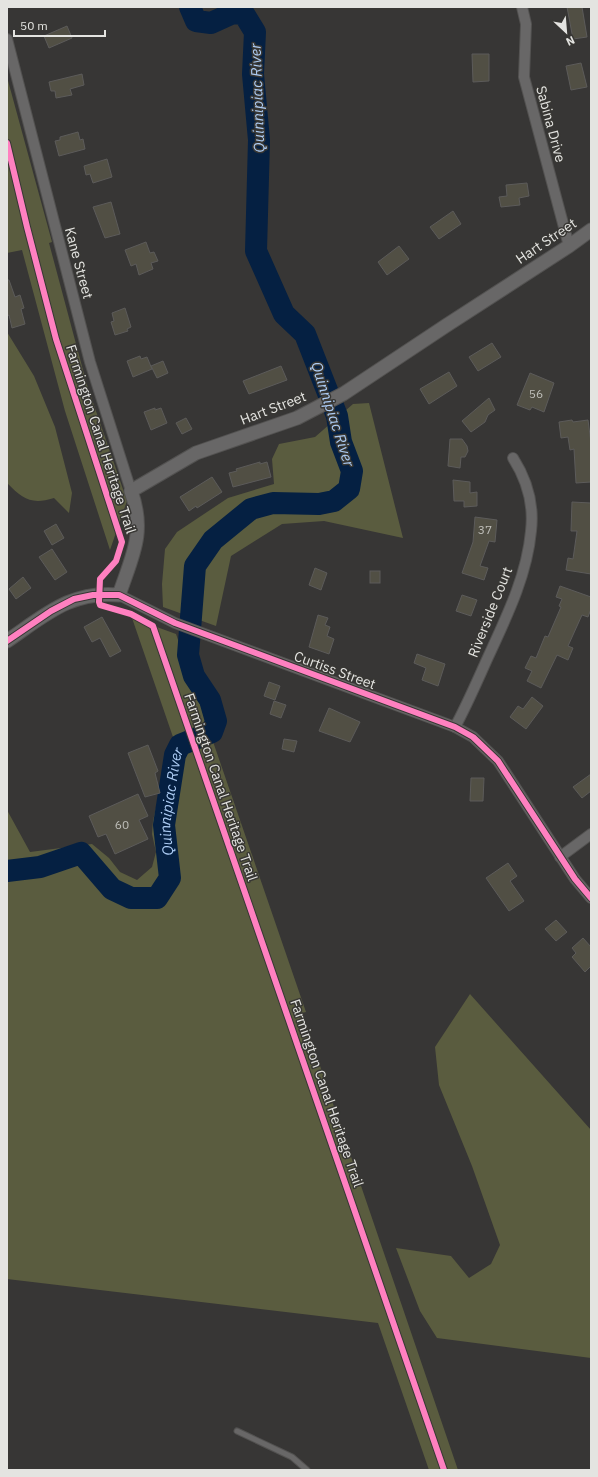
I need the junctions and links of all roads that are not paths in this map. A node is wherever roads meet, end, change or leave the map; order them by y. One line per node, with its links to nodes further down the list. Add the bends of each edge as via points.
1 (522, 7): 4 (street, Sabina Drive, via 526,24 524,77)
2 (7, 39): 6 (street, Kane Street, via 90,362)
3 (591, 230): 4 (street, Hart Street)
4 (569, 246): 6 (street, Hart Street, via 319,408 268,430 196,453)
5 (513, 458): 9 (street, Riverside Court, via 529,491 531,531 521,578 472,696)
6 (131, 491): 7 (street, via 137,507 139,524 132,558)
7 (119, 595): 8 (street, Curtiss Street, via 93,595 74,599 51,611); 9 (street, Curtiss Street, via 218,639)
8 (7, 641)
9 (455, 727): 11 (street, Curtiss Street, via 473,737 498,761)
10 (591, 834): 11 (street)
11 (560, 857): 12 (street, Curtiss Street)
12 (591, 898)
13 (237, 1431): 14 (lane, via 292,1457)
14 (306, 1470)

